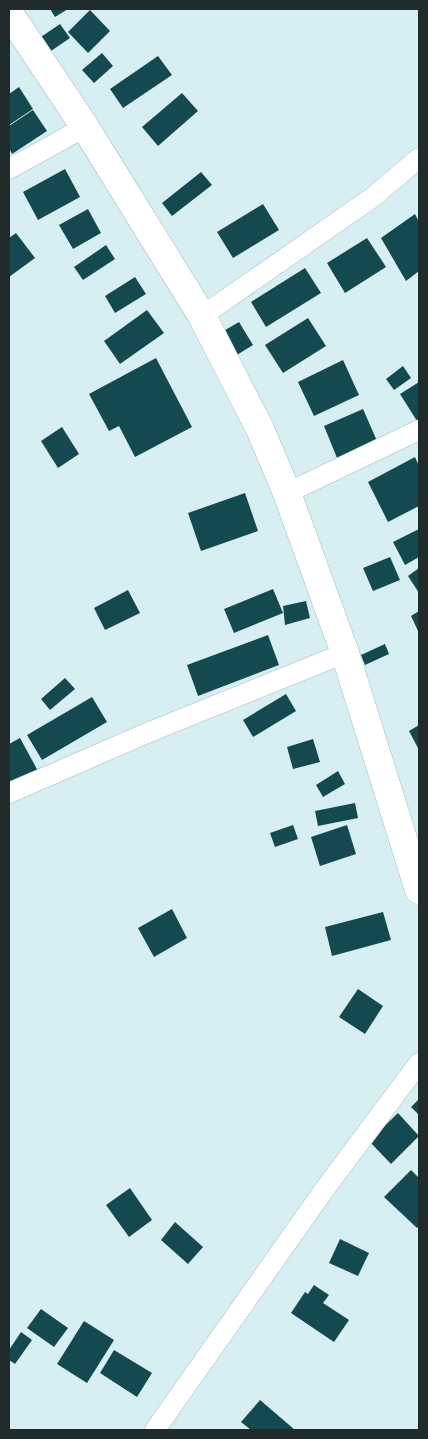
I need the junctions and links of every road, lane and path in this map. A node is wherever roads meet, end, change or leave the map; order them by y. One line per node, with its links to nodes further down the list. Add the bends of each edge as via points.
1 (9, 13): 2 (street)
2 (85, 127): 4 (street); 5 (street)
3 (419, 158): 5 (street, via 373,197)
4 (9, 169)
5 (202, 316): 7 (street, via 260,429)
6 (419, 430): 7 (street)
7 (287, 493): 8 (street)
8 (345, 653): 9 (street); 10 (street)
9 (9, 793)
10 (419, 890)
11 (419, 1063): 12 (street, via 324,1190)
12 (155, 1430)

